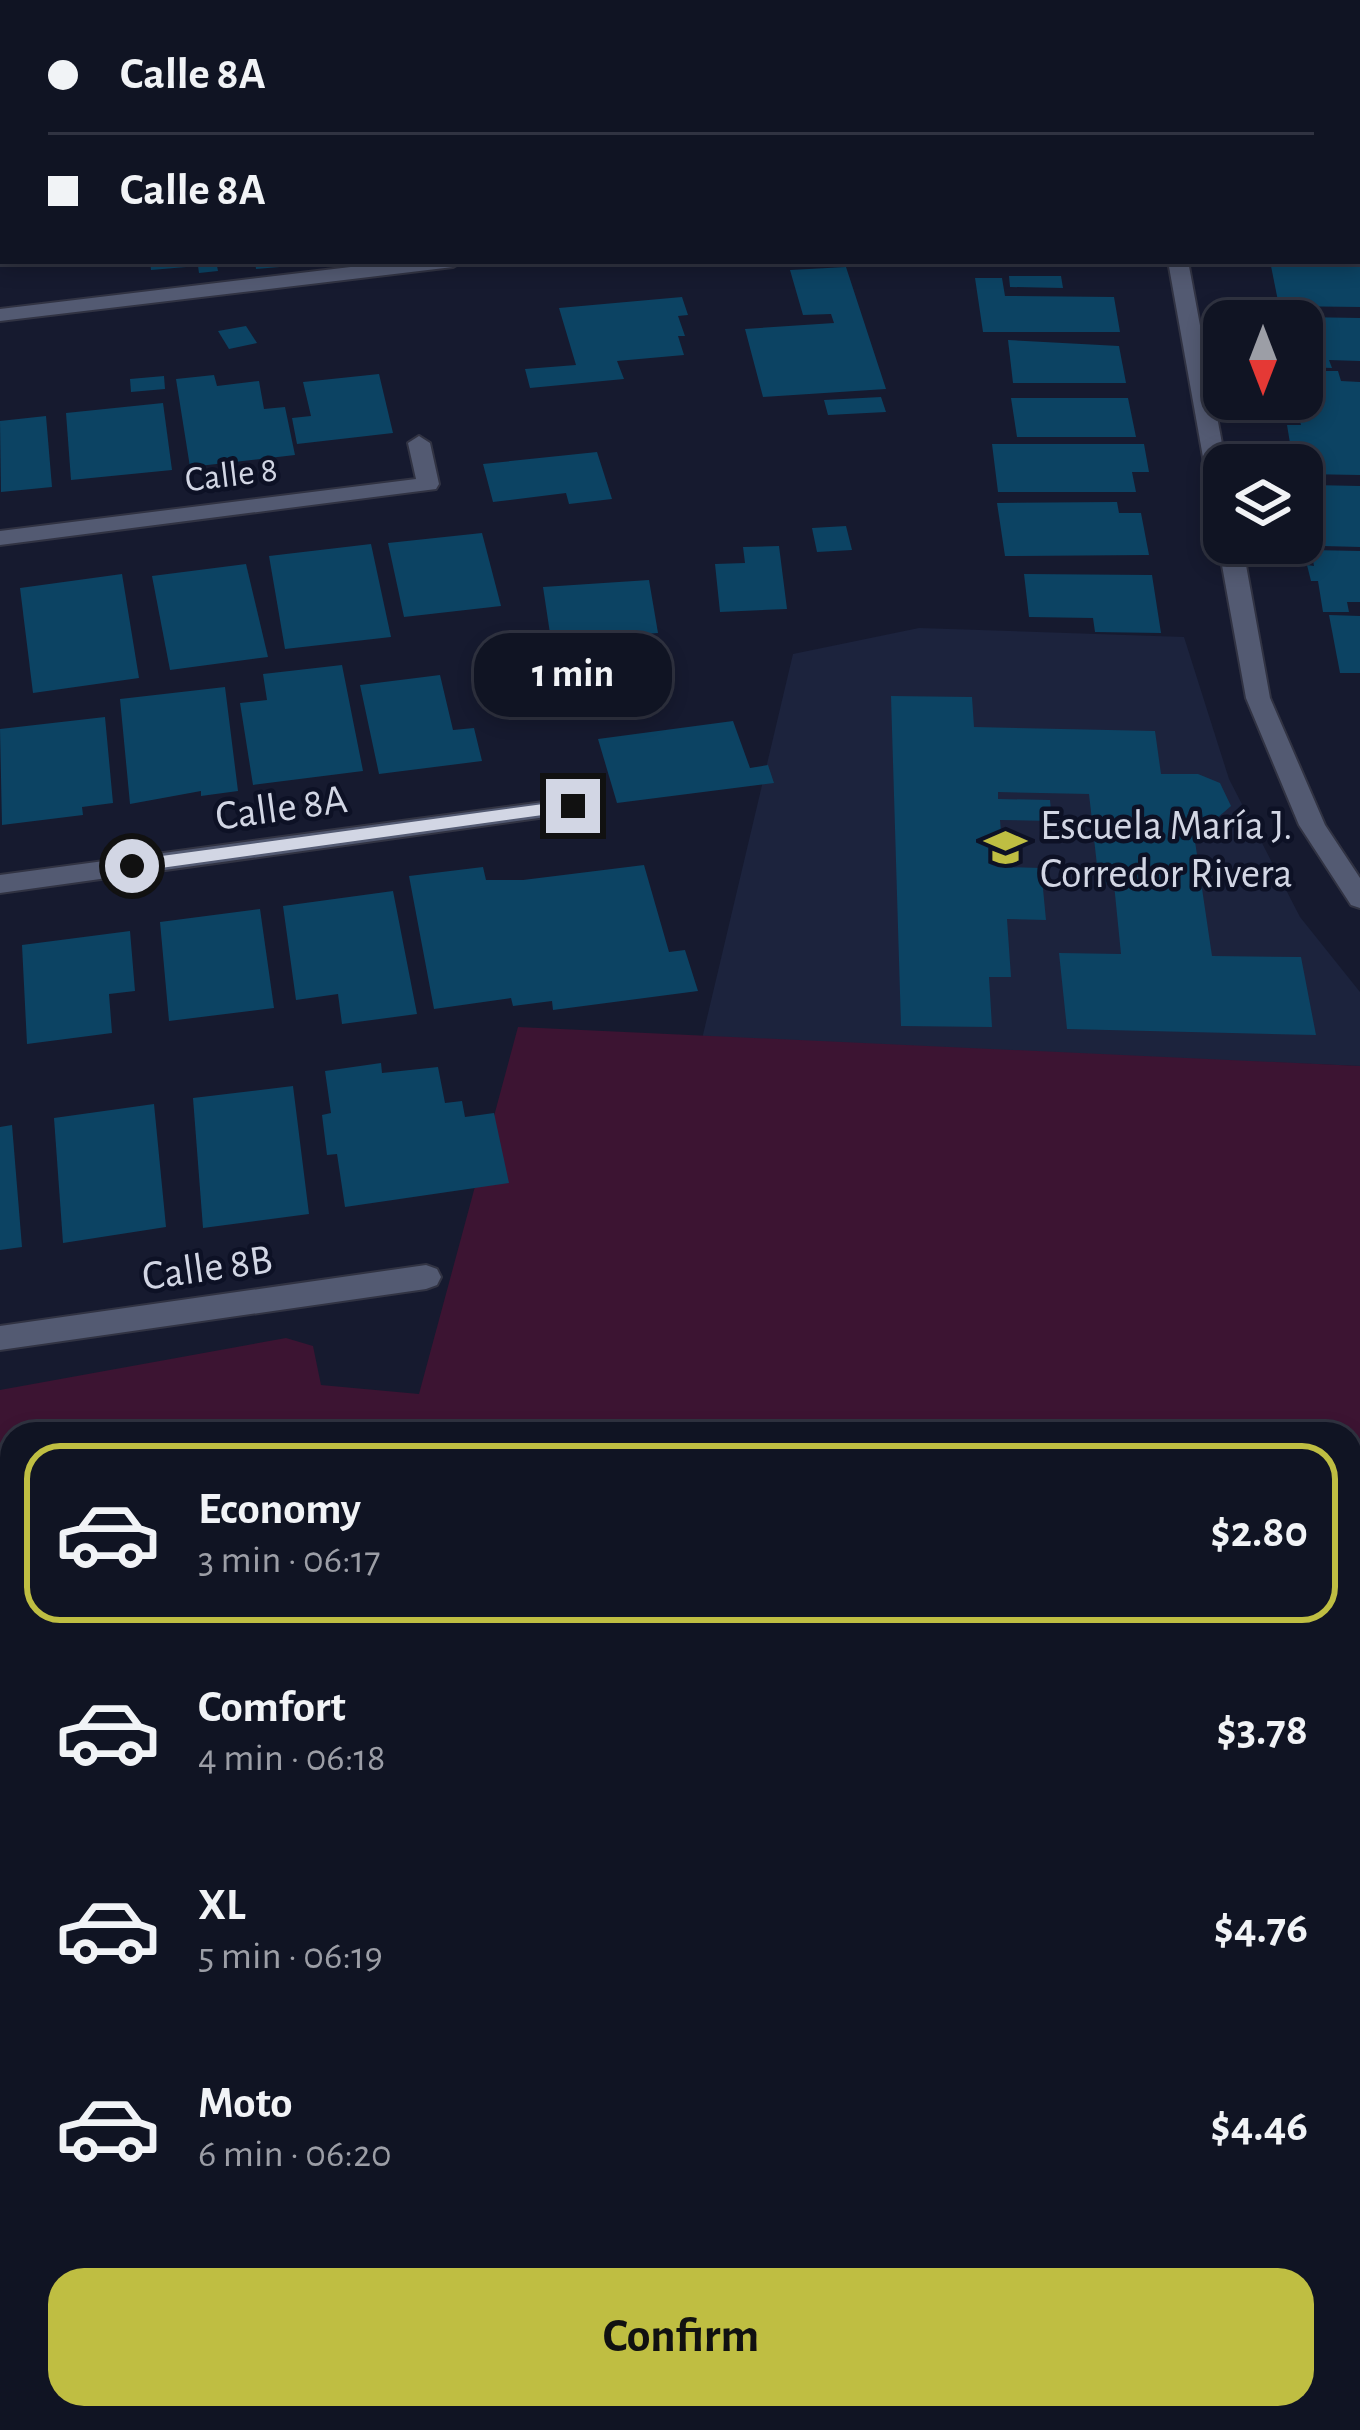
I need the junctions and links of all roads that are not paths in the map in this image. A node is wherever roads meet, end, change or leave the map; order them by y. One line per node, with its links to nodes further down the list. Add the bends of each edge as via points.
1 (427, 264): 3 (street)
2 (1179, 264): 5 (street)
3 (0, 314)
4 (419, 443): 6 (street, Calle 8, via 428,484)
5 (1211, 444)
6 (0, 538)
7 (1234, 564): 10 (street, via 1258,698 1312,825)
8 (573, 806): 9 (street, Calle 8A)
9 (0, 884)
10 (1360, 899)
11 (426, 1277): 12 (street, Calle 8B)
12 (0, 1338)

